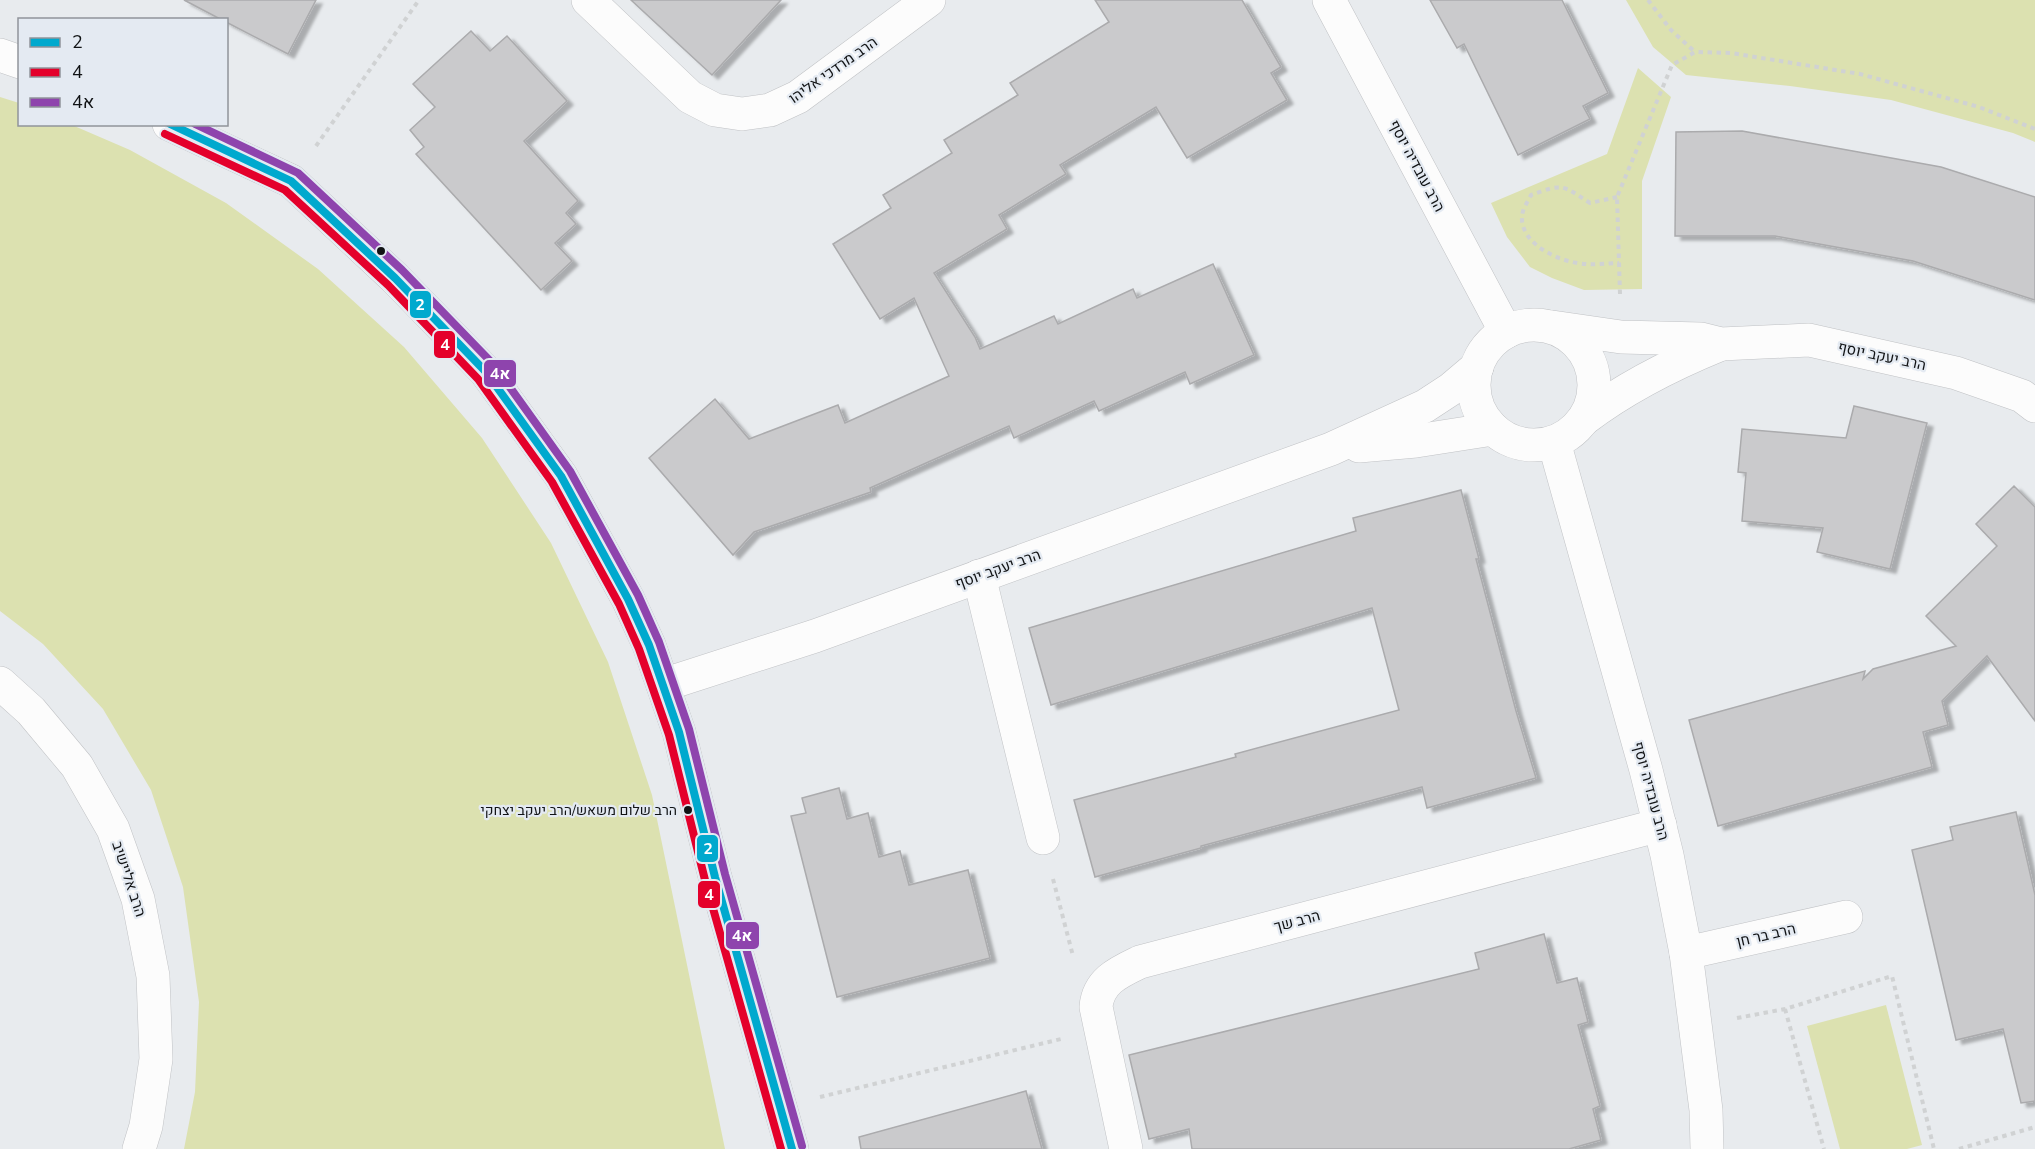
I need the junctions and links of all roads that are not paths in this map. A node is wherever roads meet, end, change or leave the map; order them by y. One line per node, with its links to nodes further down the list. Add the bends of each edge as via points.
1 (588, 0): 2 (street, הרב מרדכי אליהו, via 690,97 715,110 742,114 770,110 798,97)
2 (929, 0)
3 (1329, 0): 8 (street, הרב עובדיה יוסף)
4 (0, 55): 5 (street)
5 (18, 61)
6 (173, 126): 18 (street, via 291,181 395,278 486,372 563,479 628,598)
7 (1552, 327): 8 (street, via 1524,326); 9 (street, הרב יעקב יוסף, via 1621,337 1701,339); 12 (street, via 1576,341 1591,365 1594,394)
8 (1506, 332): 10 (street, via 1485,350)
9 (1721, 344): 11 (street, הרב יעקב יוסף, via 1809,340 1956,373 2022,396); 12 (street, הרב יעקב יוסף, via 1645,378)
10 (1477, 367): 13 (street, via 1475,395 1481,413); 15 (street, הרב יעקב יוסף, via 1425,406)
11 (2035, 406)
12 (1584, 419): 14 (street)
13 (1493, 429): 14 (street, via 1516,442); 15 (street, הרב יעקב יוסף)
14 (1554, 442): 19 (street, הרב עובדיה יוסף)
15 (1331, 449): 16 (street, הרב יעקב יוסף)
16 (979, 576): 18 (street, הרב יעקב יוסף, via 815,636); 20 (street)
17 (0, 683): 23 (street, הרב אליישיב, via 31,711 77,766 113,830 138,899 153,976 156,1059)
18 (663, 685): 24 (street)
19 (1660, 825): 22 (street, הרב עובדיה יוסף); 25 (street, הרב שך, via 1140,962 1112,977 1099,994 1096,1007)
20 (1043, 838)
21 (1846, 917): 22 (street, הרב בר חן)
22 (1686, 953): 26 (street, הרב עובדיה יוסף, via 1706,1110)
23 (139, 1149)
24 (792, 1149)
25 (1126, 1149)
26 (1707, 1149)

